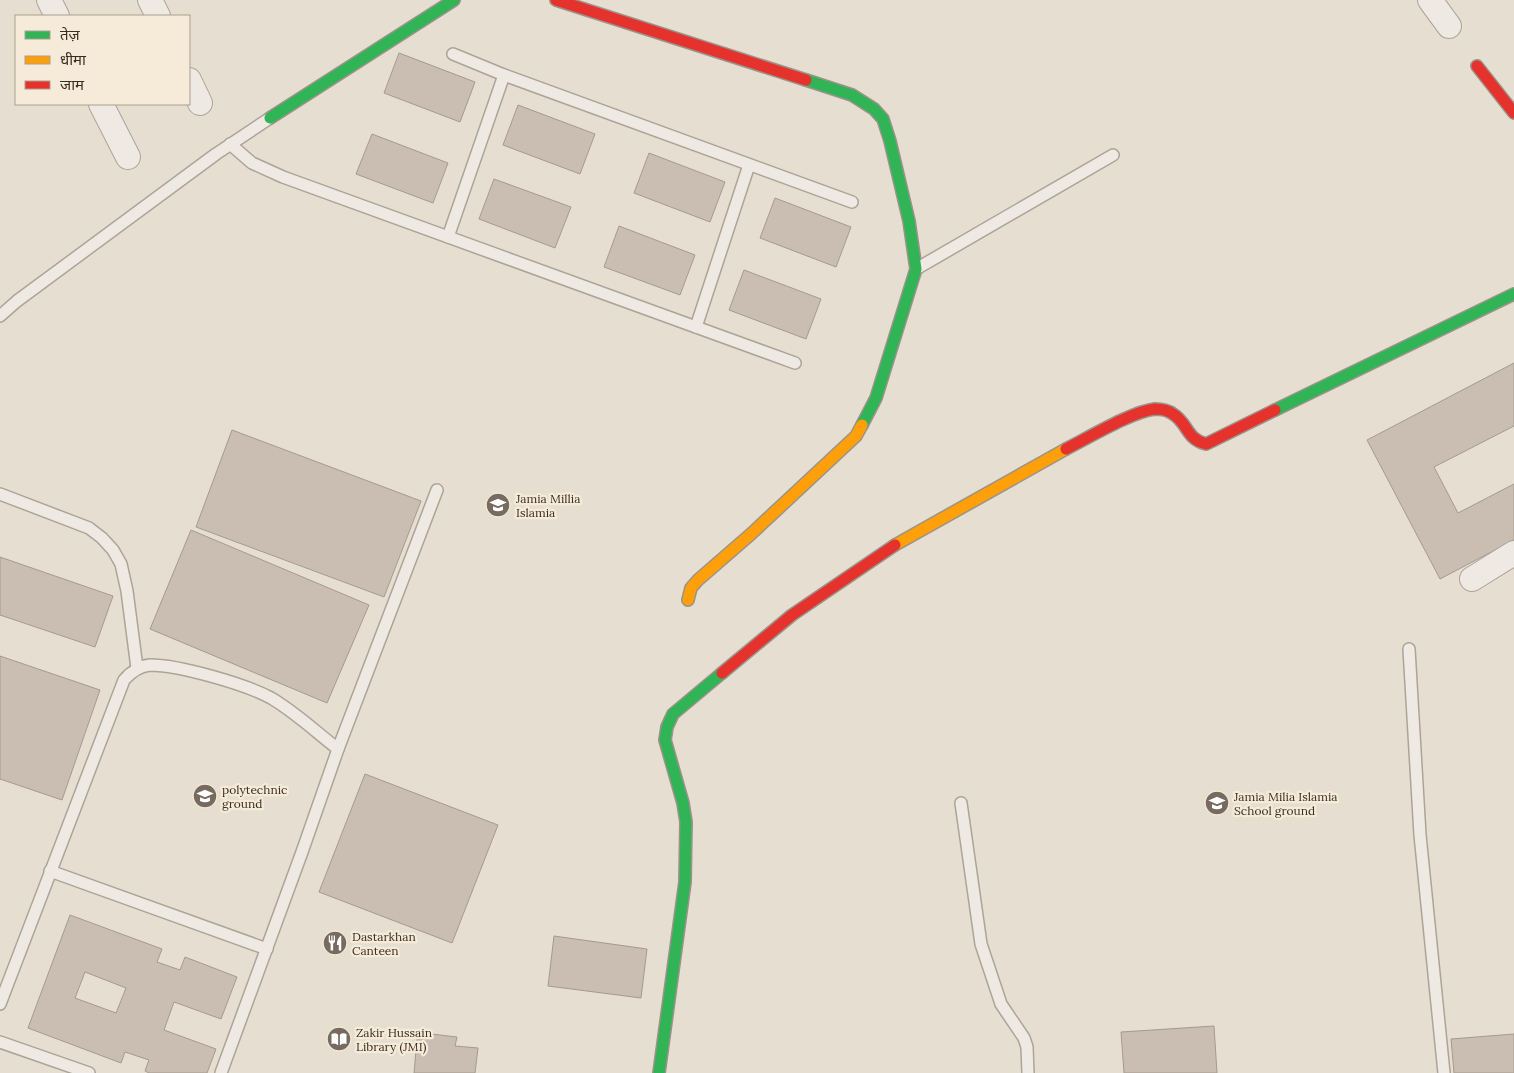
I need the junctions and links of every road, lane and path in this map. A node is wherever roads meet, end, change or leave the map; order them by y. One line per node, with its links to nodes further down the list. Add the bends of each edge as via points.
1 (49, 0): 6 (street)
2 (150, 0): 7 (street)
3 (454, 0): 16 (street)
4 (556, 0): 23 (street, via 852,95 874,109 883,120 890,140 909,221)
5 (1430, 0): 8 (street)
6 (56, 15)
7 (158, 15)
8 (1449, 26)
9 (453, 54): 11 (lane)
10 (1477, 66): 15 (street)
11 (504, 75): 20 (lane); 22 (lane)
12 (190, 82): 13 (street)
13 (200, 104)
14 (102, 105): 19 (street)
15 (1514, 113)
16 (270, 118): 17 (lane)
17 (230, 144): 22 (lane, via 265,170); 25 (lane)
18 (1113, 155): 23 (lane)
19 (128, 157)
20 (749, 165): 21 (lane); 26 (lane)
21 (852, 202)
22 (448, 237): 26 (lane)
23 (916, 269): 32 (street, via 876,398 856,436 698,580 691,588)
24 (1514, 294): 43 (street, via 1206,444 1194,440 1169,410 1152,408 1138,413 906,537 792,615 673,714 665,740 686,822 685,882)
25 (0, 316)
26 (696, 327): 27 (lane)
27 (795, 363)
28 (438, 490): 35 (lane)
29 (0, 494): 34 (lane, via 89,528 113,550 121,564 127,591)
30 (1514, 552): 31 (street)
31 (1472, 579)
32 (688, 600)
33 (1409, 649): 45 (lane, via 1420,835)
34 (137, 668): 35 (lane, via 150,665 183,670 244,687 271,698); 37 (lane, via 124,680)
35 (338, 749): 38 (lane)
36 (961, 803): 44 (lane, via 981,944 1001,1004 1024,1038)
37 (50, 871): 38 (lane); 39 (lane)
38 (267, 949): 42 (lane)
39 (0, 1004)
40 (0, 1042): 41 (lane)
41 (89, 1073)
42 (221, 1073)
43 (659, 1073)
44 (1028, 1073)
45 (1444, 1073)

